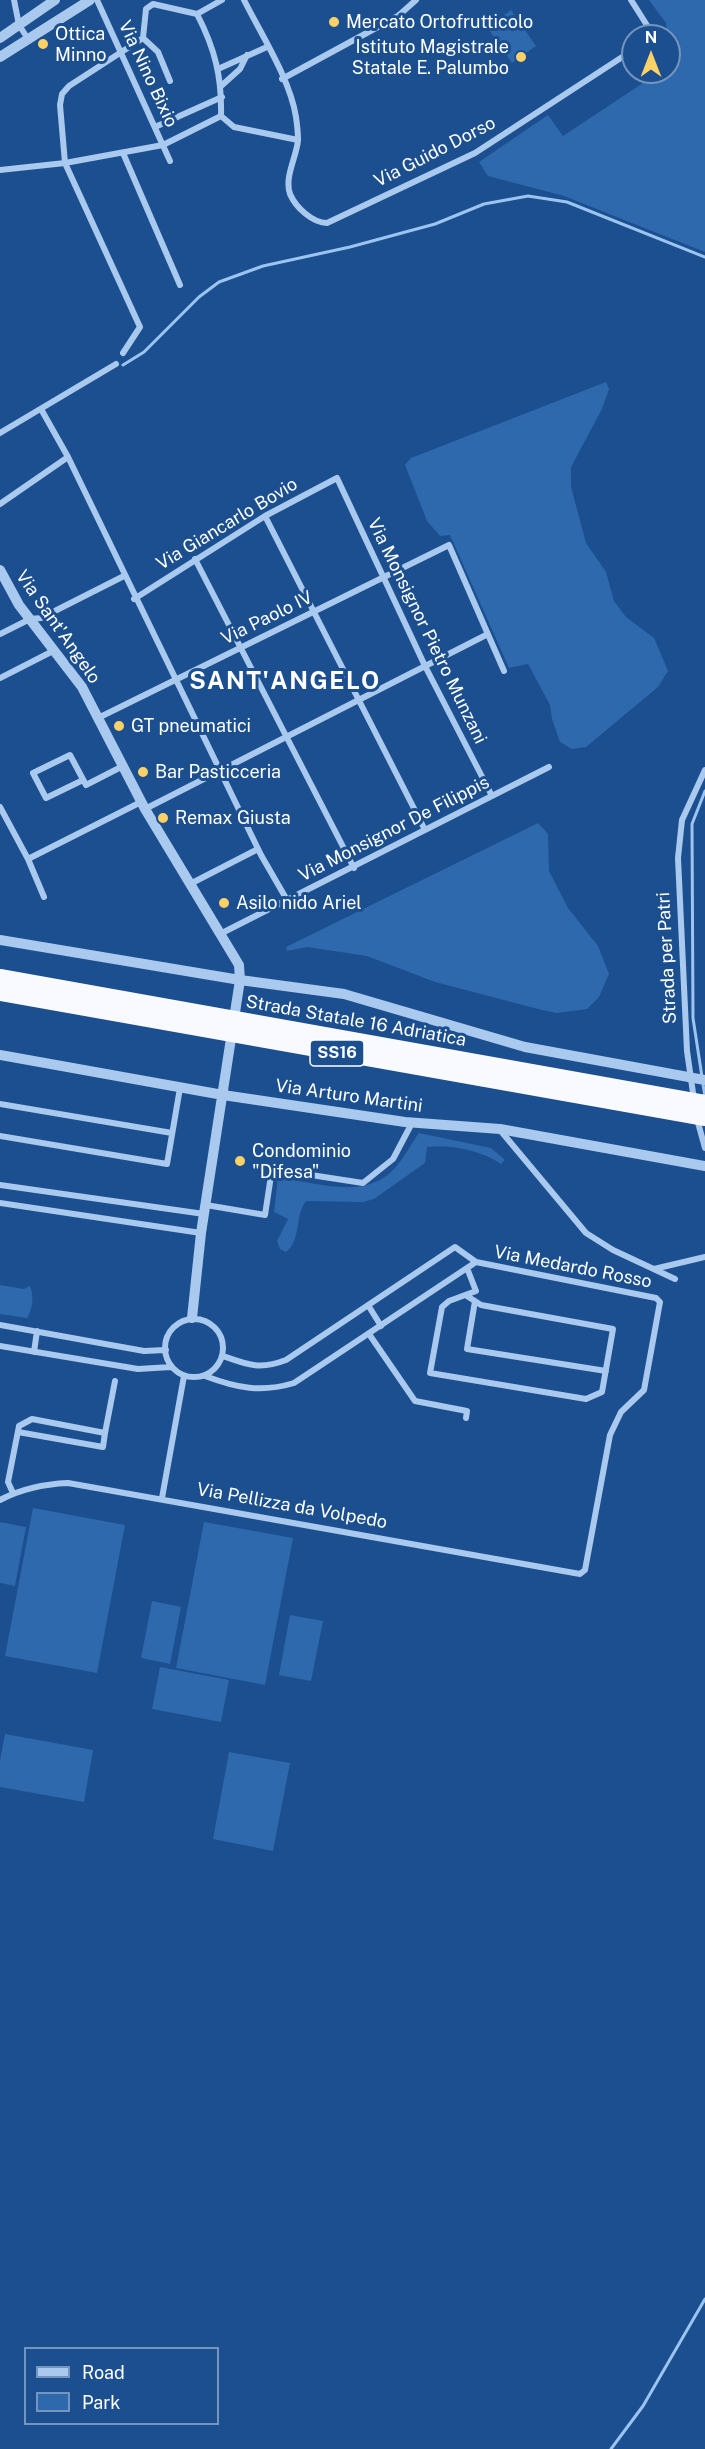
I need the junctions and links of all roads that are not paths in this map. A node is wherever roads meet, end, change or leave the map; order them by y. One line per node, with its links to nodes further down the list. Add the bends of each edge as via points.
1 (14, 0): 11 (street)
2 (55, 0): 11 (street)
3 (90, 0): 14 (street)
4 (97, 0): 16 (street, Via Nino Bixio)
5 (222, 0): 9 (street)
6 (244, 0): 15 (street)
7 (631, 0): 10 (street)
8 (412, 1): 21 (street, via 398,16)
9 (197, 14): 13 (street, via 153,4 146,9); 20 (street, via 214,47)
10 (646, 24)
11 (19, 25): 12 (street); 14 (street)
12 (0, 38)
13 (142, 38): 16 (street); 22 (street, via 158,52)
14 (28, 39): 18 (street)
15 (267, 47): 17 (street); 21 (street)
16 (122, 53): 26 (street, Via Nino Bixio); 31 (street, via 62,94)
17 (248, 54): 20 (street); 23 (street, via 240,69)
18 (0, 57)
19 (621, 58): 27 (street, Via Guido Dorso, via 475,153 327,223 318,223 297,206 290,193 288,184)
20 (218, 69): 23 (street)
21 (282, 79): 27 (street, via 296,115)
22 (170, 81)
23 (220, 87): 24 (street)
24 (222, 97): 25 (street); 26 (street)
25 (221, 116): 27 (street, via 234,127); 28 (street)
26 (155, 127): 28 (street, Via Nino Bixio)
27 (298, 140)
28 (163, 145): 29 (street); 30 (street, Via Nino Bixio)
29 (123, 153): 31 (street); 33 (street)
30 (170, 161)
31 (65, 163): 32 (street); 34 (street, via 140,327)
32 (0, 170)
33 (180, 285)
34 (123, 353)
35 (116, 364): 36 (street)
36 (41, 409): 37 (street); 38 (street)
37 (0, 433)
38 (68, 457): 40 (street); 44 (street)
39 (337, 478): 41 (street, Via Giancarlo Bovio); 45 (street, Via Monsignor Pietro Munzani)
40 (0, 504)
41 (265, 516): 42 (street, Via Giancarlo Bovio); 47 (street)
42 (195, 559): 46 (street, Via Giancarlo Bovio); 51 (street)
43 (0, 570): 48 (street, Via Sant'Angelo, via 8,589)
44 (124, 576): 46 (street); 48 (street, via 41,618)
45 (384, 576): 47 (street, Via Paolo IV); 50 (street, Via Paolo IV, via 449,545); 53 (street, Via Monsignor Pietro Munzani)
46 (135, 599): 56 (street)
47 (315, 610): 51 (street, Via Paolo IV); 57 (street)
48 (30, 619): 49 (street); 52 (street, Via Sant'Angelo)
49 (0, 634)
50 (488, 634): 53 (street); 54 (street)
51 (242, 646): 56 (street, Via Paolo IV); 59 (street)
52 (55, 650): 55 (street); 58 (street, Via Sant'Angelo, via 82,687)
53 (425, 666): 57 (street); 65 (street, Via Monsignor Pietro Munzani)
54 (504, 671)
55 (0, 678)
56 (176, 680): 58 (street, Via Paolo IV); 63 (street)
57 (359, 699): 59 (street); 68 (street)
58 (98, 718): 60 (street, Via Sant'Angelo)
59 (288, 735): 63 (street); 71 (street)
60 (123, 766): 64 (street, via 86,785); 66 (street, Via Sant'Angelo)
61 (549, 767): 65 (street, Via Monsignor De Filippis)
62 (705, 770): 92 (street, Strada per Patri, via 682,820 678,858 687,1051)
63 (219, 771): 66 (street); 69 (street)
64 (83, 780): 64 (street, via 70,755 33,773 46,798)
65 (492, 796): 68 (street, Via Monsignor De Filippis)
66 (143, 805): 70 (street); 72 (street, Via Sant'Angelo)
67 (0, 807): 70 (street)
68 (425, 830): 71 (street, Via Monsignor De Filippis)
69 (258, 849): 72 (street); 74 (street)
70 (28, 859): 73 (street)
71 (354, 868): 74 (street, Via Monsignor De Filippis)
72 (190, 884): 75 (street, Via Sant'Angelo)
73 (44, 897)
74 (287, 900): 75 (street, Via Monsignor De Filippis)
75 (220, 934): 78 (street, Via Sant'Angelo, via 239,965)
76 (0, 940): 78 (street)
77 (0, 977): 86 (highway, Strada Statale 16 Adriatica / SS16)
78 (240, 981): 81 (street, via 344,994 525,1047); 83 (street)
79 (0, 993): 86 (highway, Strada Statale 16 Adriatica / SS16)
80 (0, 1055): 82 (street, Via Arturo Martini)
81 (705, 1080)
82 (180, 1088): 83 (street, Via Arturo Martini); 90 (street)
83 (223, 1095): 88 (street, Via Arturo Martini); 96 (street)
84 (705, 1103): 86 (highway, Strada Statale 16 Adriatica / SS16)
85 (0, 1104): 90 (street)
86 (675, 1105): 87 (highway, Strada Statale 16 Adriatica / SS16)
87 (705, 1118)
88 (412, 1123): 89 (street, Via Arturo Martini); 96 (street, via 393,1159 363,1183 272,1169 265,1215)
89 (500, 1129): 93 (street, Via Arturo Martini); 101 (street, via 586,1233)
90 (172, 1133): 91 (street, via 167,1164)
91 (0, 1136)
92 (705, 1148)
93 (699, 1165)
94 (0, 1185): 96 (street)
95 (0, 1203): 97 (street)
96 (205, 1209): 97 (street)
97 (201, 1233): 106 (street)
98 (705, 1257): 101 (street)
99 (476, 1262): 100 (street); 105 (street, via 455,1247); 126 (street, Via Medardo Rosso, via 656,1298 660,1302 644,1390 621,1412 610,1435 585,1570)
100 (467, 1268): 103 (street, via 476,1291); 108 (street)
101 (654, 1269): 102 (street)
102 (675, 1279)
103 (467, 1296): 104 (street); 116 (street, via 442,1307 430,1373 586,1399 602,1392)
104 (475, 1301): 116 (street, via 614,1329); 116 (street, via 467,1349)
105 (368, 1305): 108 (street); 114 (street, via 273,1365 252,1367)
106 (192, 1318): 112 (street, via 180,1322 169,1333); 114 (street, via 216,1329 223,1344)
107 (0, 1325): 109 (street)
108 (381, 1326): 110 (street)
109 (38, 1331): 112 (street, via 144,1350); 113 (street)
110 (369, 1334): 118 (street, via 294,1383 274,1389 250,1390); 120 (street, via 415,1401 467,1411)
111 (0, 1346): 113 (street)
112 (166, 1350): 115 (street)
113 (34, 1352): 115 (street, via 138,1369)
114 (223, 1356): 118 (street, via 213,1372)
115 (171, 1367): 117 (street)
116 (606, 1371)
117 (184, 1376): 118 (street); 124 (street)
118 (205, 1376)
119 (115, 1381): 122 (street)
120 (466, 1418)
121 (18, 1432): 122 (street, via 24,1422 32,1419); 122 (street, via 102,1447); 123 (street, via 8,1482)
122 (105, 1433)
123 (14, 1493): 124 (street, Via Pellizza da Volpedo, via 50,1483 68,1483); 125 (street, Via Pellizza da Volpedo)
124 (162, 1498): 126 (street, Via Pellizza da Volpedo)
125 (0, 1500)
126 (580, 1574)

